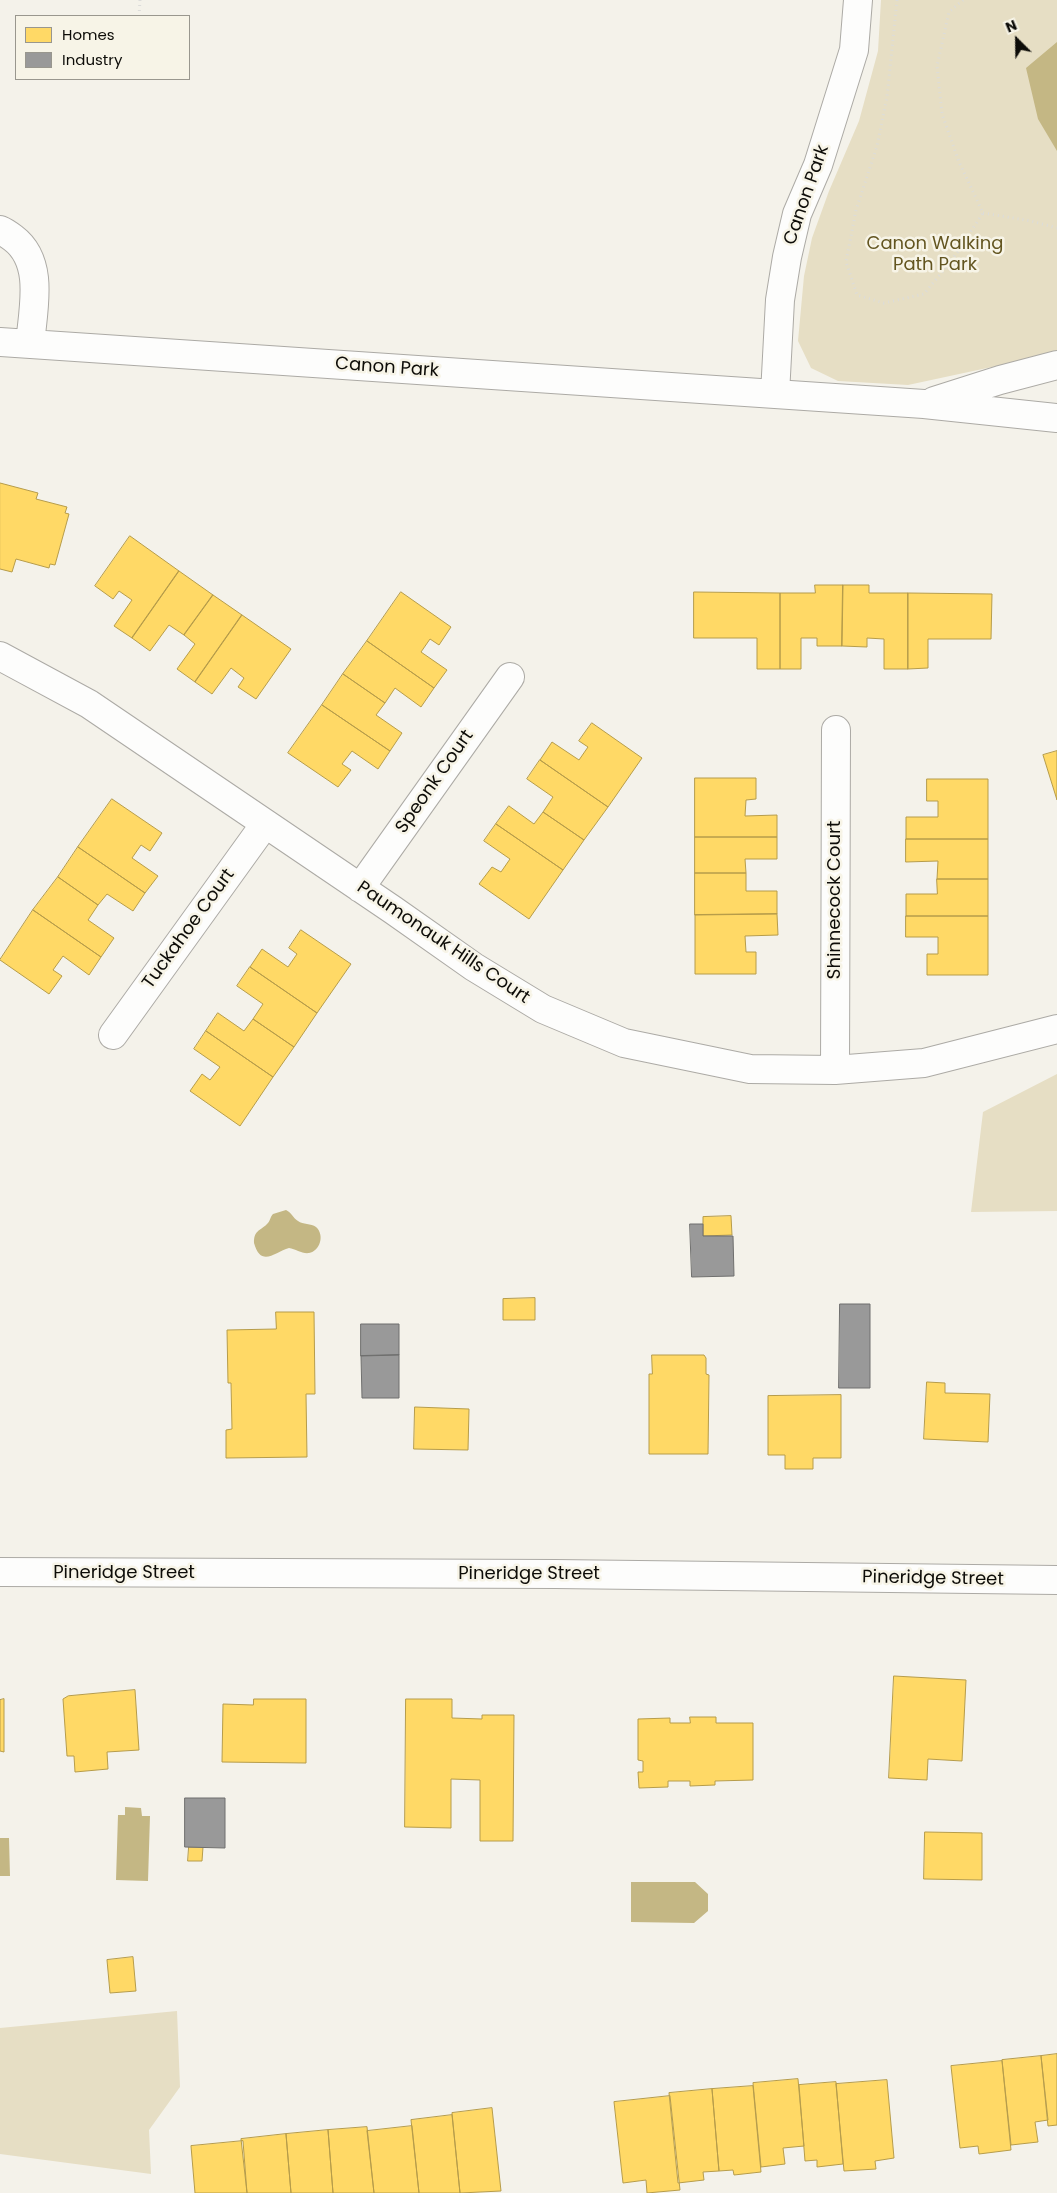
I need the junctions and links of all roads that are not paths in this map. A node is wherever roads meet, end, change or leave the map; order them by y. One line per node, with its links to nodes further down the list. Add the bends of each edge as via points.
1 (858, 0): 6 (street, Canon Park, via 854,50 786,257 780,300)
2 (0, 230): 4 (street, via 24,246 34,269)
3 (0, 342): 4 (street, Canon Park)
4 (30, 344): 6 (street, Canon Park)
5 (1057, 365): 7 (street)
6 (775, 394): 7 (street, Canon Park)
7 (924, 404): 8 (street, Canon Park)
8 (1057, 418)
9 (0, 656): 12 (street, Paumonauk Hills Court, via 89,704)
10 (510, 677): 13 (street, Speonk Court)
11 (836, 730): 16 (street, Shinnecock Court)
12 (265, 824): 13 (street, Paumonauk Hills Court); 15 (street, Tuckahoe Court)
13 (360, 888): 16 (street, Paumonauk Hills Court, via 474,967 543,1009 624,1043 750,1069)
14 (1057, 1029): 16 (street, Paumonauk Hills Court, via 924,1063)
15 (113, 1035)
16 (835, 1070)
17 (0, 1572): 18 (street, Pineridge Street)
18 (1057, 1580)

